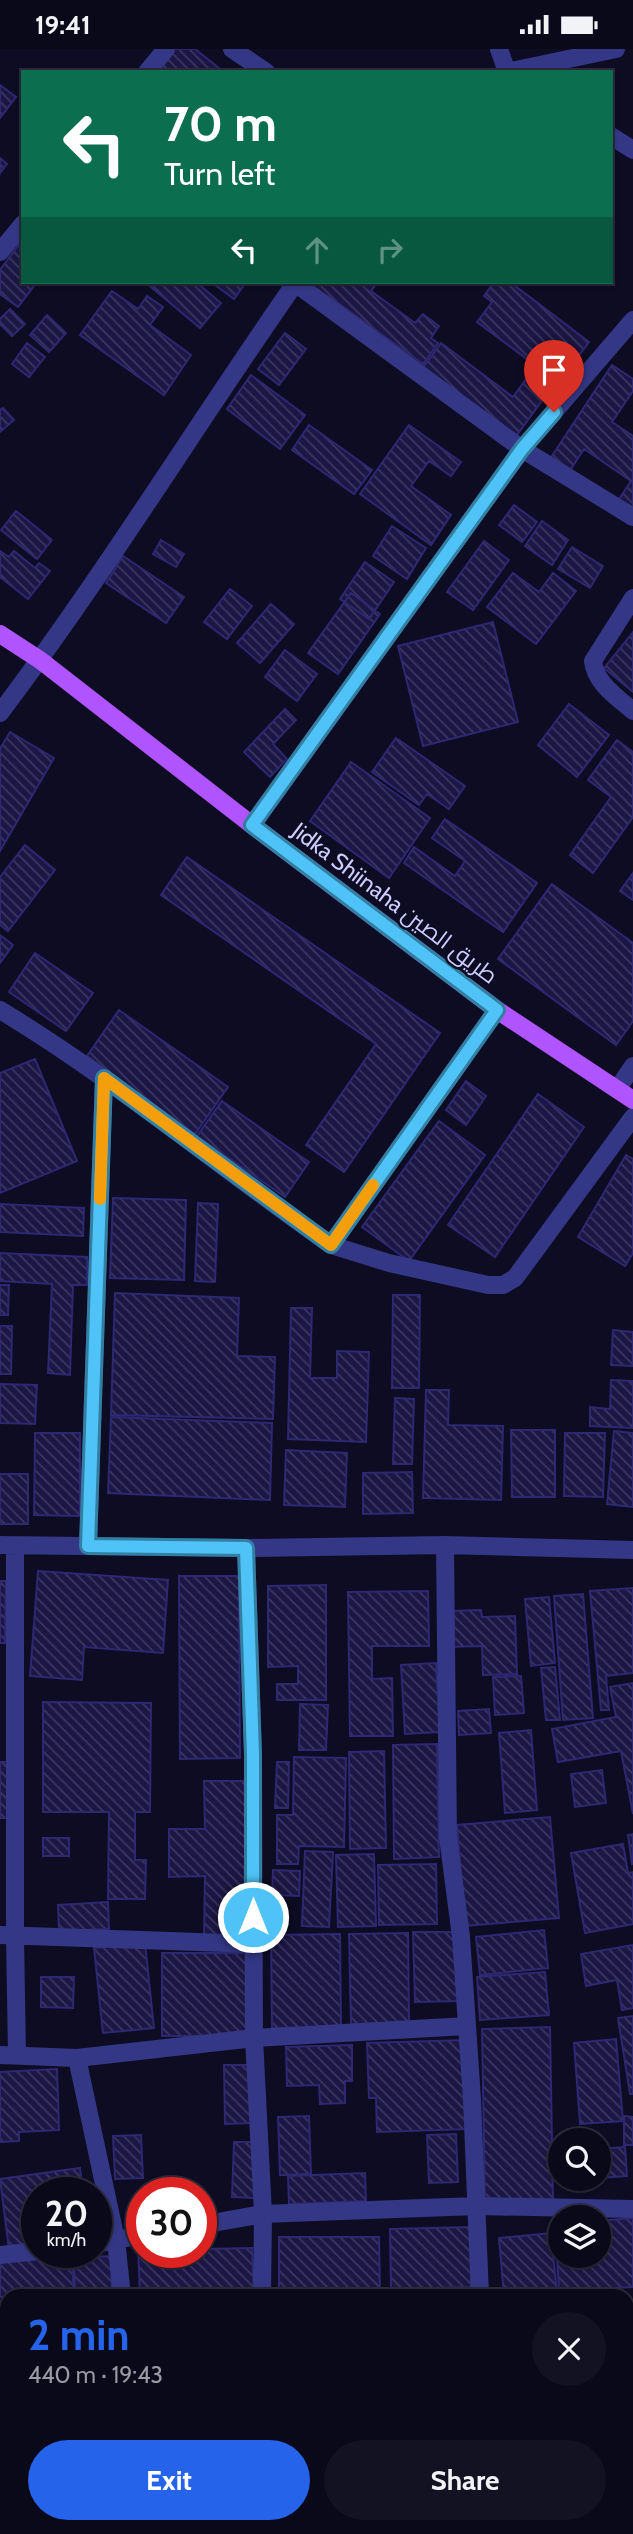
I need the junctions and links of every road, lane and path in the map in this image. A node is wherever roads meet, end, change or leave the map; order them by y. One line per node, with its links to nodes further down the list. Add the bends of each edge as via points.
1 (166, 49): 5 (street)
2 (232, 49): 6 (street)
3 (499, 49): 7 (street)
4 (616, 49): 8 (street)
5 (150, 70)
6 (263, 70)
7 (506, 70)
8 (516, 70)
9 (613, 137): 10 (street)
10 (633, 150)
11 (21, 227): 12 (street)
12 (0, 252)
13 (294, 284): 20 (street)
14 (298, 284): 16 (street)
15 (633, 320): 16 (street)
16 (522, 449): 17 (street); 23 (street)
17 (633, 517)
18 (633, 598): 21 (street, via 593,661 594,672)
19 (0, 634): 20 (main road, Jidka Shiinaha طريق الصين)
20 (40, 660): 22 (street); 23 (main road, Jidka Shiinaha طريق الصين)
21 (633, 711)
22 (0, 713)
23 (252, 825): 25 (main road, Jidka Shiinaha طريق الصين)
24 (0, 1010): 27 (street)
25 (497, 1010): 28 (main road, Jidka Shiinaha طريق الصين); 31 (street)
26 (633, 1066): 28 (street)
27 (104, 1078): 31 (street); 34 (street)
28 (618, 1088): 29 (main road, Jidka Shiinaha طريق الصين)
29 (633, 1100)
30 (633, 1117): 31 (street, via 515,1278 503,1285 389,1263)
31 (331, 1245)
32 (445, 1545): 35 (street); 36 (street); 39 (street, via 448,1837)
33 (8, 1546): 34 (street); 37 (street)
34 (88, 1546): 35 (street)
35 (246, 1548): 38 (street)
36 (633, 1550)
37 (7, 1936): 38 (street); 41 (street)
38 (254, 1944): 40 (street)
39 (467, 2026): 40 (street); 43 (street)
40 (254, 2038): 42 (street); 45 (street)
41 (9, 2055): 42 (street)
42 (77, 2058): 48 (street)
43 (476, 2206): 44 (street); 45 (street); 54 (street)
44 (633, 2209)
45 (262, 2214): 46 (street); 53 (street)
46 (217, 2222)
47 (126, 2238): 48 (street)
48 (116, 2240): 49 (street); 52 (street)
49 (112, 2241)
50 (21, 2253): 51 (street)
51 (0, 2255)
52 (121, 2289)
53 (262, 2289)
54 (480, 2289)

